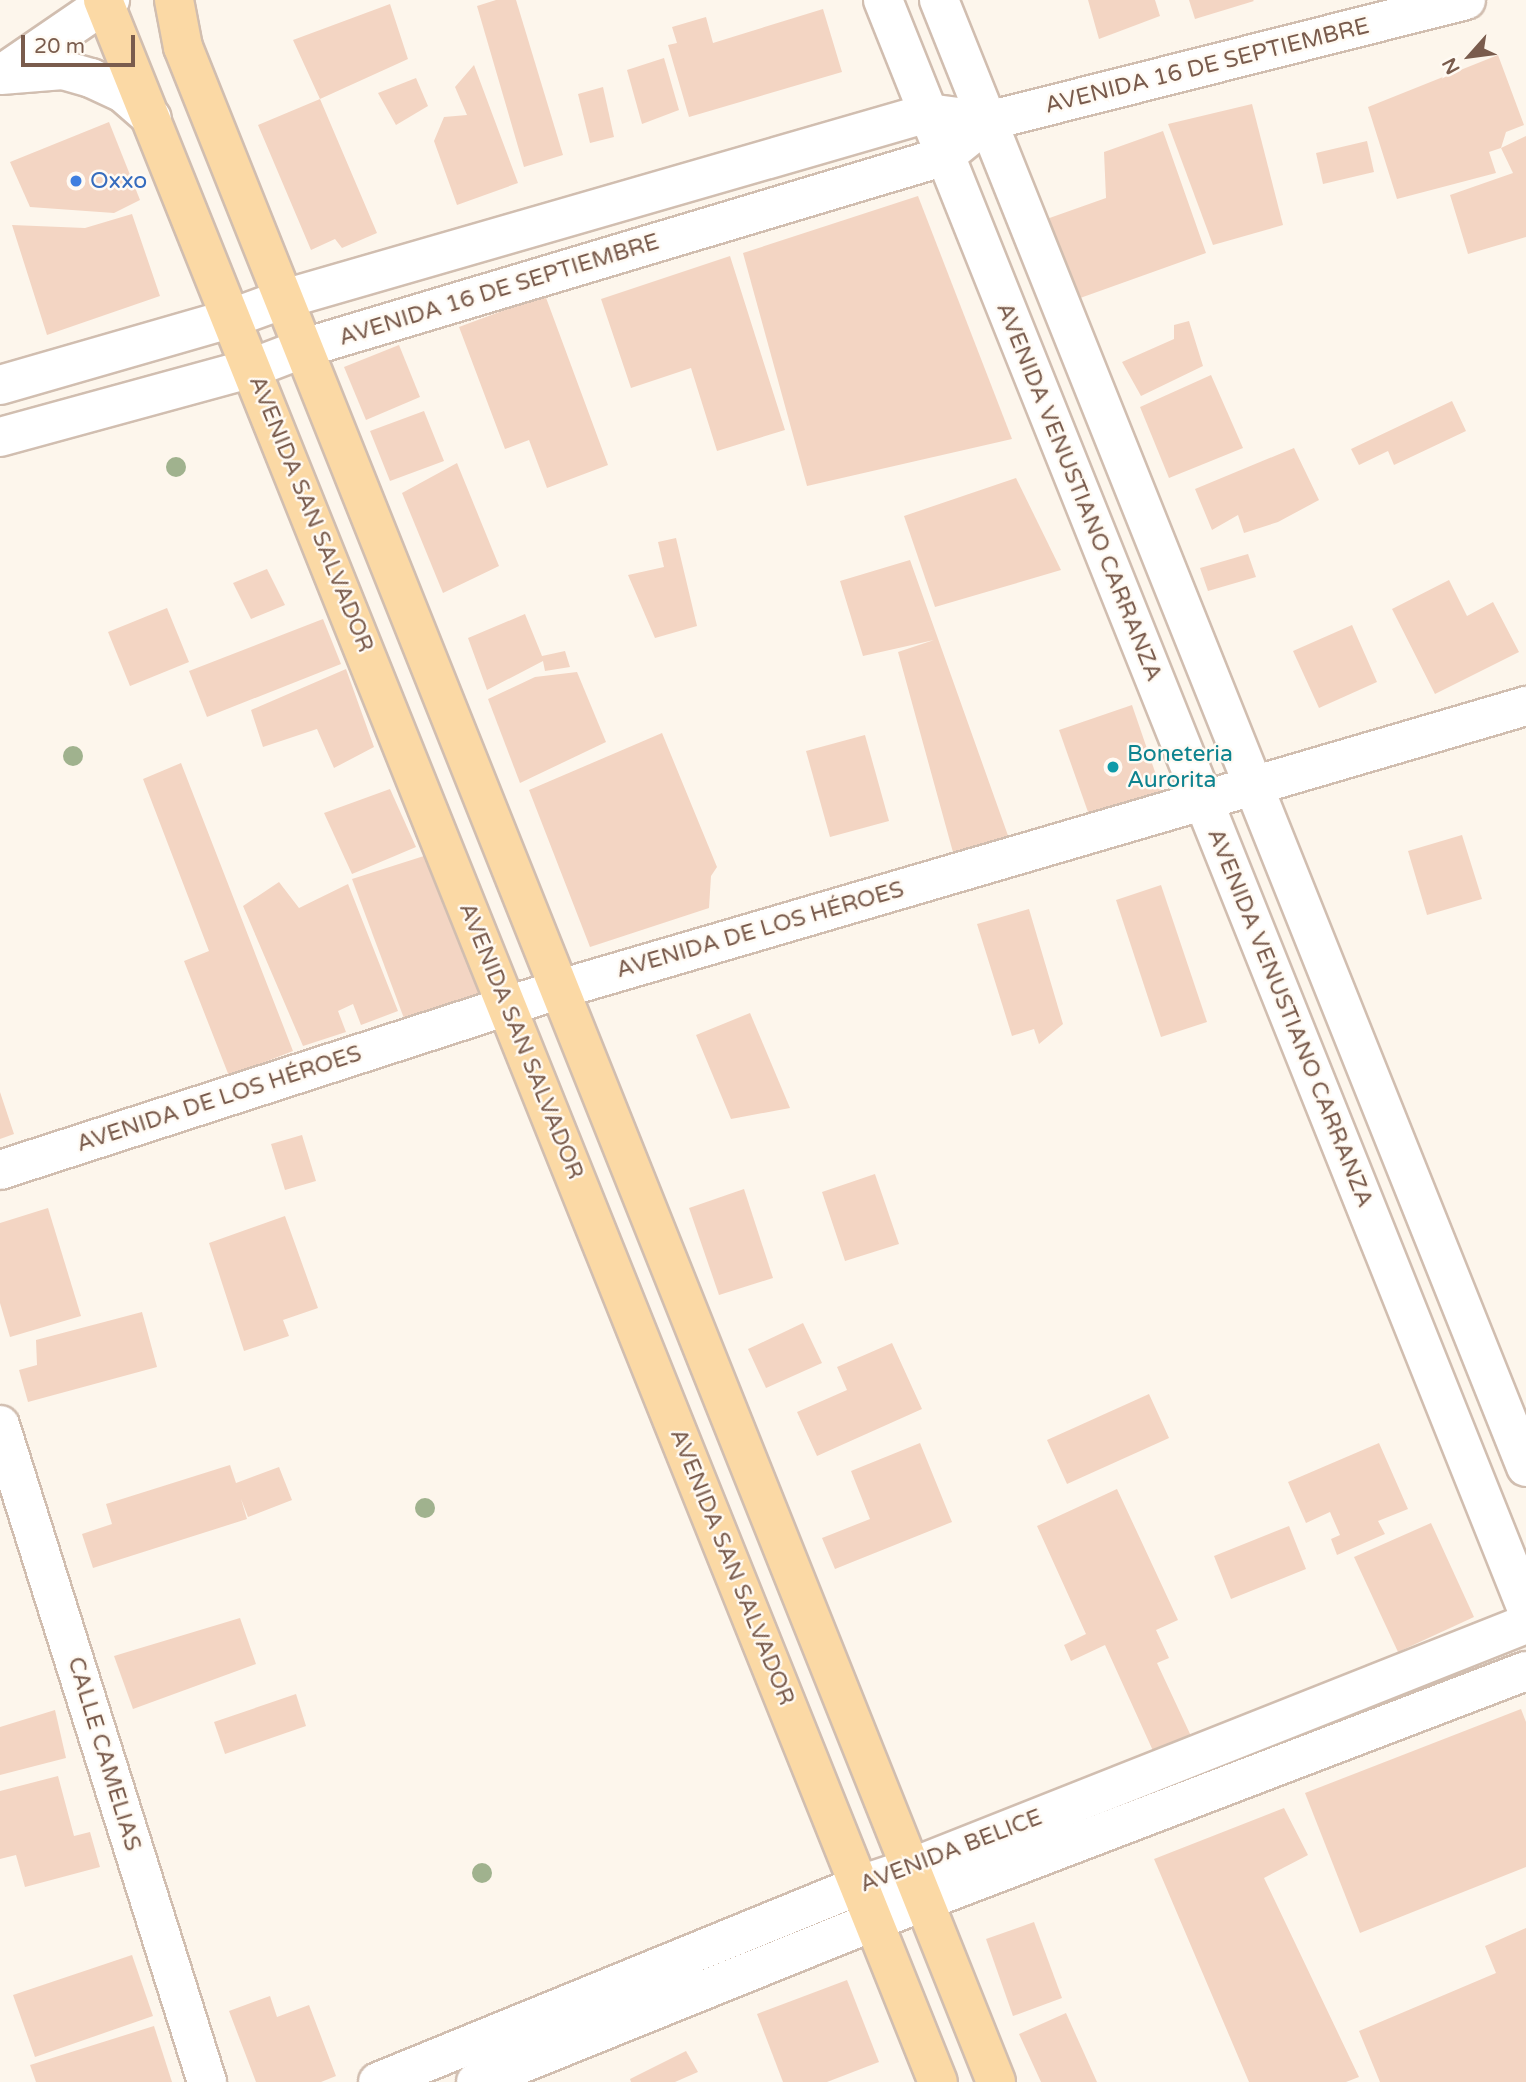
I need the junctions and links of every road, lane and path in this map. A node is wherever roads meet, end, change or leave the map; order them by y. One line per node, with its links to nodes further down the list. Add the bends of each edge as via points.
1 (174, 0): 11 (main road, via 183,47)
2 (883, 0): 7 (street, AVENIDA VENUSTIANO CARRANZA)
3 (939, 0): 9 (street)
4 (1466, 0): 9 (street, AVENIDA 16 DE SEPTIEMBRE)
5 (106, 2): 6 (street); 8 (main road, AVENIDA SAN SALVADOR)
6 (1, 75): 8 (street, via 63,70 122,93)
7 (928, 113): 9 (street, AVENIDA 16 DE SEPTIEMBRE); 10 (street, AVENIDA VENUSTIANO CARRANZA); 11 (street, AVENIDA 16 DE SEPTIEMBRE)
8 (152, 118): 12 (main road, AVENIDA SAN SALVADOR)
9 (988, 121): 10 (street, AVENIDA 16 DE SEPTIEMBRE); 18 (street)
10 (945, 156): 13 (street, AVENIDA 16 DE SEPTIEMBRE); 19 (street, AVENIDA VENUSTIANO CARRANZA)
11 (284, 299): 12 (street, AVENIDA 16 DE SEPTIEMBRE); 13 (main road)
12 (232, 318): 14 (main road, AVENIDA SAN SALVADOR); 15 (street, AVENIDA 16 DE SEPTIEMBRE)
13 (304, 348): 14 (street, AVENIDA 16 DE SEPTIEMBRE); 20 (main road)
14 (252, 368): 16 (street, AVENIDA 16 DE SEPTIEMBRE); 21 (main road, AVENIDA SAN SALVADOR)
15 (0, 385)
16 (0, 437)
17 (1526, 706): 18 (street, AVENIDA DE LOS HÉROES)
18 (1253, 787): 19 (street, AVENIDA DE LOS HÉROES); 24 (street)
19 (1203, 800): 20 (street, AVENIDA DE LOS HÉROES); 25 (street, AVENIDA VENUSTIANO CARRANZA)
20 (560, 989): 21 (street, AVENIDA DE LOS HÉROES); 29 (main road)
21 (508, 1006): 22 (street, AVENIDA DE LOS HÉROES); 28 (main road, AVENIDA SAN SALVADOR)
22 (0, 1170)
23 (0, 1425): 31 (street, CALLE CAMELIAS)
24 (1526, 1467)
25 (1526, 1607)
26 (1526, 1624): 29 (street, AVENIDA BELICE)
27 (1526, 1671): 29 (street, AVENIDA BELICE)
28 (860, 1885): 29 (street, AVENIDA BELICE); 30 (main road, AVENIDA SAN SALVADOR); 32 (street, AVENIDA BELICE)
29 (917, 1885): 30 (street, AVENIDA BELICE); 35 (main road)
30 (874, 1922): 33 (street, AVENIDA BELICE); 34 (main road, AVENIDA SAN SALVADOR)
31 (207, 2082)
32 (378, 2082)
33 (476, 2082)
34 (938, 2082)
35 (996, 2082)

